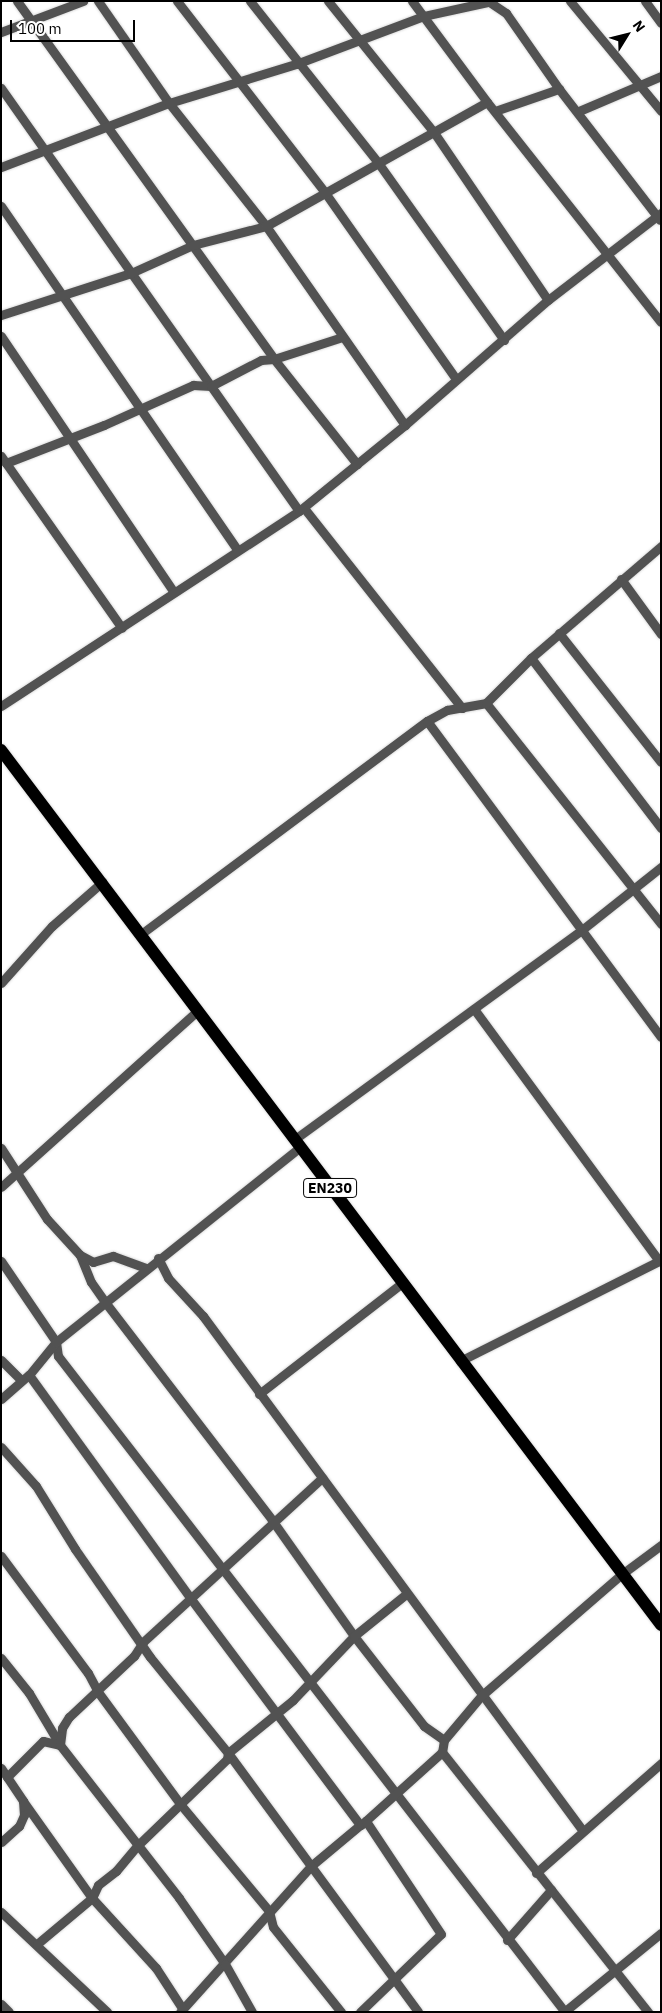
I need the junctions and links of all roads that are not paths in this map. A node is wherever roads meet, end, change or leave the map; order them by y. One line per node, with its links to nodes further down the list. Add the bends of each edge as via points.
1 (17, 1): 12 (street)
2 (82, 1): 12 (street)
3 (98, 1): 23 (street)
4 (177, 1): 18 (street)
5 (250, 1): 16 (street)
6 (328, 1): 15 (street)
7 (412, 1): 11 (street)
8 (570, 1): 19 (street)
9 (645, 1): 13 (street)
10 (490, 2): 11 (street); 21 (street, via 506,13)
11 (424, 16): 15 (street); 22 (street)
12 (32, 21): 14 (street); 27 (street)
13 (661, 23)
14 (1, 32)
15 (357, 39): 16 (street); 28 (street)
16 (296, 64): 18 (street); 30 (street)
17 (661, 76): 19 (street)
18 (238, 83): 23 (street); 32 (street)
19 (640, 84): 25 (street); 26 (street)
20 (1, 88): 29 (street)
21 (559, 89): 24 (street); 25 (street)
22 (487, 102): 24 (street); 28 (street, via 449,126)
23 (169, 103): 27 (street); 35 (street)
24 (495, 111): 37 (street)
25 (579, 111): 34 (street)
26 (661, 111)
27 (107, 127): 29 (street); 36 (street)
28 (433, 131): 30 (street); 40 (street)
29 (44, 148): 31 (street); 38 (street)
30 (379, 164): 32 (street); 45 (street)
31 (1, 166)
32 (326, 194): 35 (street); 47 (street)
33 (1, 206): 39 (street)
34 (659, 216): 37 (street)
35 (266, 226): 36 (street); 44 (street)
36 (193, 245): 38 (street); 46 (street)
37 (608, 253): 40 (street); 42 (street)
38 (131, 273): 39 (street); 48 (street)
39 (64, 297): 41 (street); 49 (street)
40 (548, 300): 45 (street)
41 (1, 315)
42 (661, 322)
43 (1, 336): 51 (street)
44 (342, 337): 46 (street); 50 (street)
45 (504, 340): 47 (street)
46 (274, 359): 48 (street, via 261,360); 53 (street)
47 (456, 379): 50 (street)
48 (211, 386): 49 (street, via 194,385); 54 (street)
49 (142, 409): 51 (street); 56 (street)
50 (405, 425): 53 (street)
51 (70, 438): 52 (street); 58 (street)
52 (4, 460): 59 (street)
53 (357, 464): 54 (street)
54 (301, 510): 56 (street); 65 (street)
55 (661, 546): 57 (street)
56 (237, 550): 58 (street)
57 (621, 578): 60 (street); 61 (street)
58 (173, 591): 59 (street)
59 (122, 628): 64 (street)
60 (559, 633): 62 (street); 68 (street)
61 (661, 634)
62 (531, 658): 63 (street); 69 (street)
63 (486, 703): 65 (street); 72 (street, via 597,847 607,852)
64 (1, 706)
65 (462, 708): 66 (street, via 447,710)
66 (427, 721): 74 (street); 75 (street)
67 (1, 750): 71 (main road, EN230)
68 (661, 762)
69 (661, 828)
70 (661, 868): 72 (street)
71 (102, 882): 75 (main road, EN230); 76 (street, via 52,926)
72 (635, 888): 73 (street); 74 (street)
73 (661, 924)
74 (583, 929): 77 (street); 79 (street)
75 (141, 934): 78 (main road, EN230)
76 (1, 983)
77 (474, 1009): 80 (street); 86 (street)
78 (197, 1011): 80 (main road, EN230); 82 (street)
79 (661, 1037)
80 (297, 1143): 85 (street); 89 (main road, EN230)
81 (1, 1148): 82 (street)
82 (17, 1173): 83 (street); 84 (street, via 47,1219)
83 (1, 1187)
84 (80, 1255): 88 (street, via 93,1262 113,1256); 90 (street, via 91,1282)
85 (158, 1258): 88 (street); 96 (street, via 168,1278 203,1316)
86 (660, 1260): 93 (street)
87 (1, 1261): 91 (street)
88 (146, 1268): 90 (street)
89 (401, 1284): 93 (main road, EN230); 96 (street)
90 (105, 1302): 91 (street); 100 (street)
91 (56, 1342): 94 (street); 103 (street, via 58,1356)
92 (1, 1360): 95 (street)
93 (460, 1361): 104 (main road, EN230)
94 (29, 1375): 95 (street); 106 (street)
95 (20, 1380): 97 (street)
96 (259, 1394): 99 (street)
97 (1, 1399)
98 (1, 1447): 109 (street, via 36,1486 75,1549)
99 (322, 1478): 100 (street); 105 (street)
100 (272, 1520): 103 (street); 108 (street)
101 (661, 1545): 104 (street)
102 (1, 1556): 112 (street, via 88,1673)
103 (225, 1570): 106 (street); 111 (street)
104 (622, 1574): 107 (main road, EN230); 113 (street)
105 (406, 1594): 108 (street); 113 (street)
106 (191, 1599): 109 (street); 114 (street)
107 (661, 1625)
108 (354, 1636): 111 (street); 115 (street, via 424,1726)
109 (143, 1642): 112 (street, via 134,1656); 118 (street, via 150,1657)
110 (1, 1658): 116 (street, via 29,1693)
111 (308, 1681): 114 (street, via 293,1700); 122 (street)
112 (98, 1692): 116 (street, via 69,1717 62,1728); 124 (street)
113 (481, 1696): 115 (street); 126 (street)
114 (275, 1713): 118 (street); 125 (street)
115 (444, 1740): 117 (street)
116 (60, 1744): 121 (street, via 42,1741); 128 (street)
117 (442, 1752): 122 (street); 130 (street)
118 (228, 1753): 124 (street, via 227,1759); 129 (street)
119 (661, 1763): 126 (street)
120 (1, 1768): 121 (street)
121 (7, 1777): 123 (street)
122 (397, 1796): 125 (street); 136 (street)
123 (23, 1801): 127 (street, via 24,1815 19,1826); 132 (street)
124 (181, 1805): 128 (street); 133 (street)
125 (363, 1823): 129 (street); 140 (street, via 441,1934)
126 (583, 1831): 130 (street)
127 (1, 1842)
128 (138, 1845): 132 (street, via 116,1871 98,1885); 138 (street)
129 (311, 1866): 133 (street); 140 (street)
130 (536, 1873): 131 (street)
131 (551, 1890): 136 (street); 139 (street)
132 (92, 1898): 137 (street); 142 (street, via 156,1968)
133 (269, 1911): 138 (street); 146 (street, via 273,1927)
134 (1, 1912): 137 (street)
135 (661, 1933): 139 (street)
136 (507, 1940): 149 (street)
137 (37, 1944): 144 (street)
138 (225, 1964): 142 (street); 145 (street)
139 (614, 1968): 149 (street); 150 (street)
140 (393, 1979): 147 (street); 148 (street)
141 (1, 2004): 143 (street)
142 (181, 2010)
143 (9, 2012)
144 (106, 2012)
145 (252, 2012)
146 (341, 2012)
147 (360, 2012)
148 (418, 2012)
149 (565, 2012)
150 (648, 2012)

